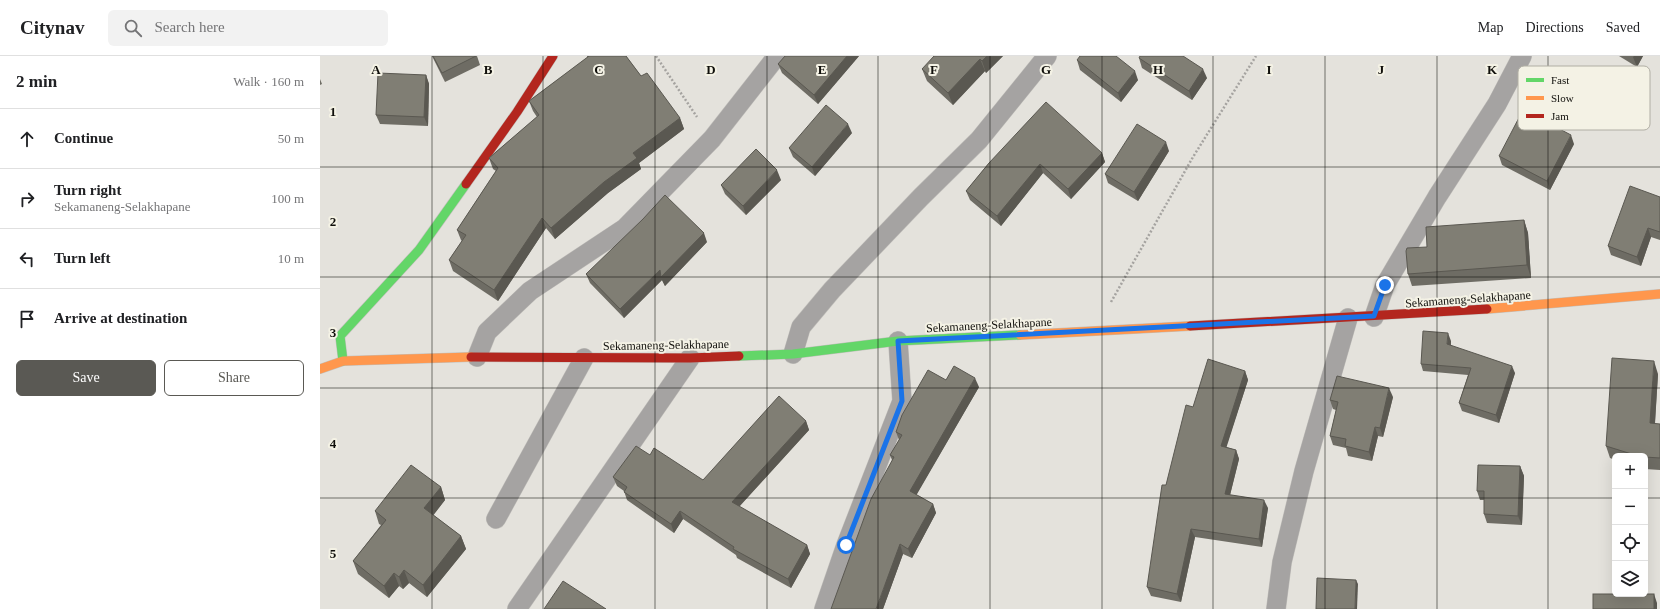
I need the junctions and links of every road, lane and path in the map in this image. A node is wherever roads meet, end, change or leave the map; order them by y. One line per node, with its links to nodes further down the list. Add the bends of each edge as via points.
1 (553, 56): 17 (street, via 419,250 340,336)
2 (656, 56): 7 (path)
3 (777, 56): 7 (lane)
4 (1047, 56): 13 (lane, via 978,140 832,290 801,327)
5 (1256, 56): 11 (path, via 1193,157)
6 (1522, 56): 9 (lane, via 1497,104 1437,197 1385,285)
7 (712, 140): 14 (lane, via 624,228 530,291 487,332)
8 (1660, 294): 9 (street, Sekamaneng-Selakhapane, via 1536,306)
9 (1374, 316): 10 (street, Sekamaneng-Selakhapane)
10 (1348, 318): 11 (street, Sekamaneng-Selakhapane); 22 (lane, via 1302,479 1282,562)
11 (1094, 332): 12 (street, Sekamaneng-Selakhapane)
12 (898, 341): 13 (street, Sekamaneng-Selakhapane); 21 (lane, via 902,401)
13 (793, 354): 16 (street, Sekamaneng-Selakhapane)
14 (477, 357): 15 (street, Sekamaneng-Selakhapane); 17 (street, Sekamaneng-Selakhapane)
15 (584, 358): 16 (street, Sekamaneng-Selakhapane); 19 (lane)
16 (690, 358): 20 (lane)
17 (343, 361): 18 (street, Sekamaneng-Selakhapane)
18 (320, 370)
19 (496, 519)
20 (517, 609)
21 (824, 609)
22 (1276, 609)

